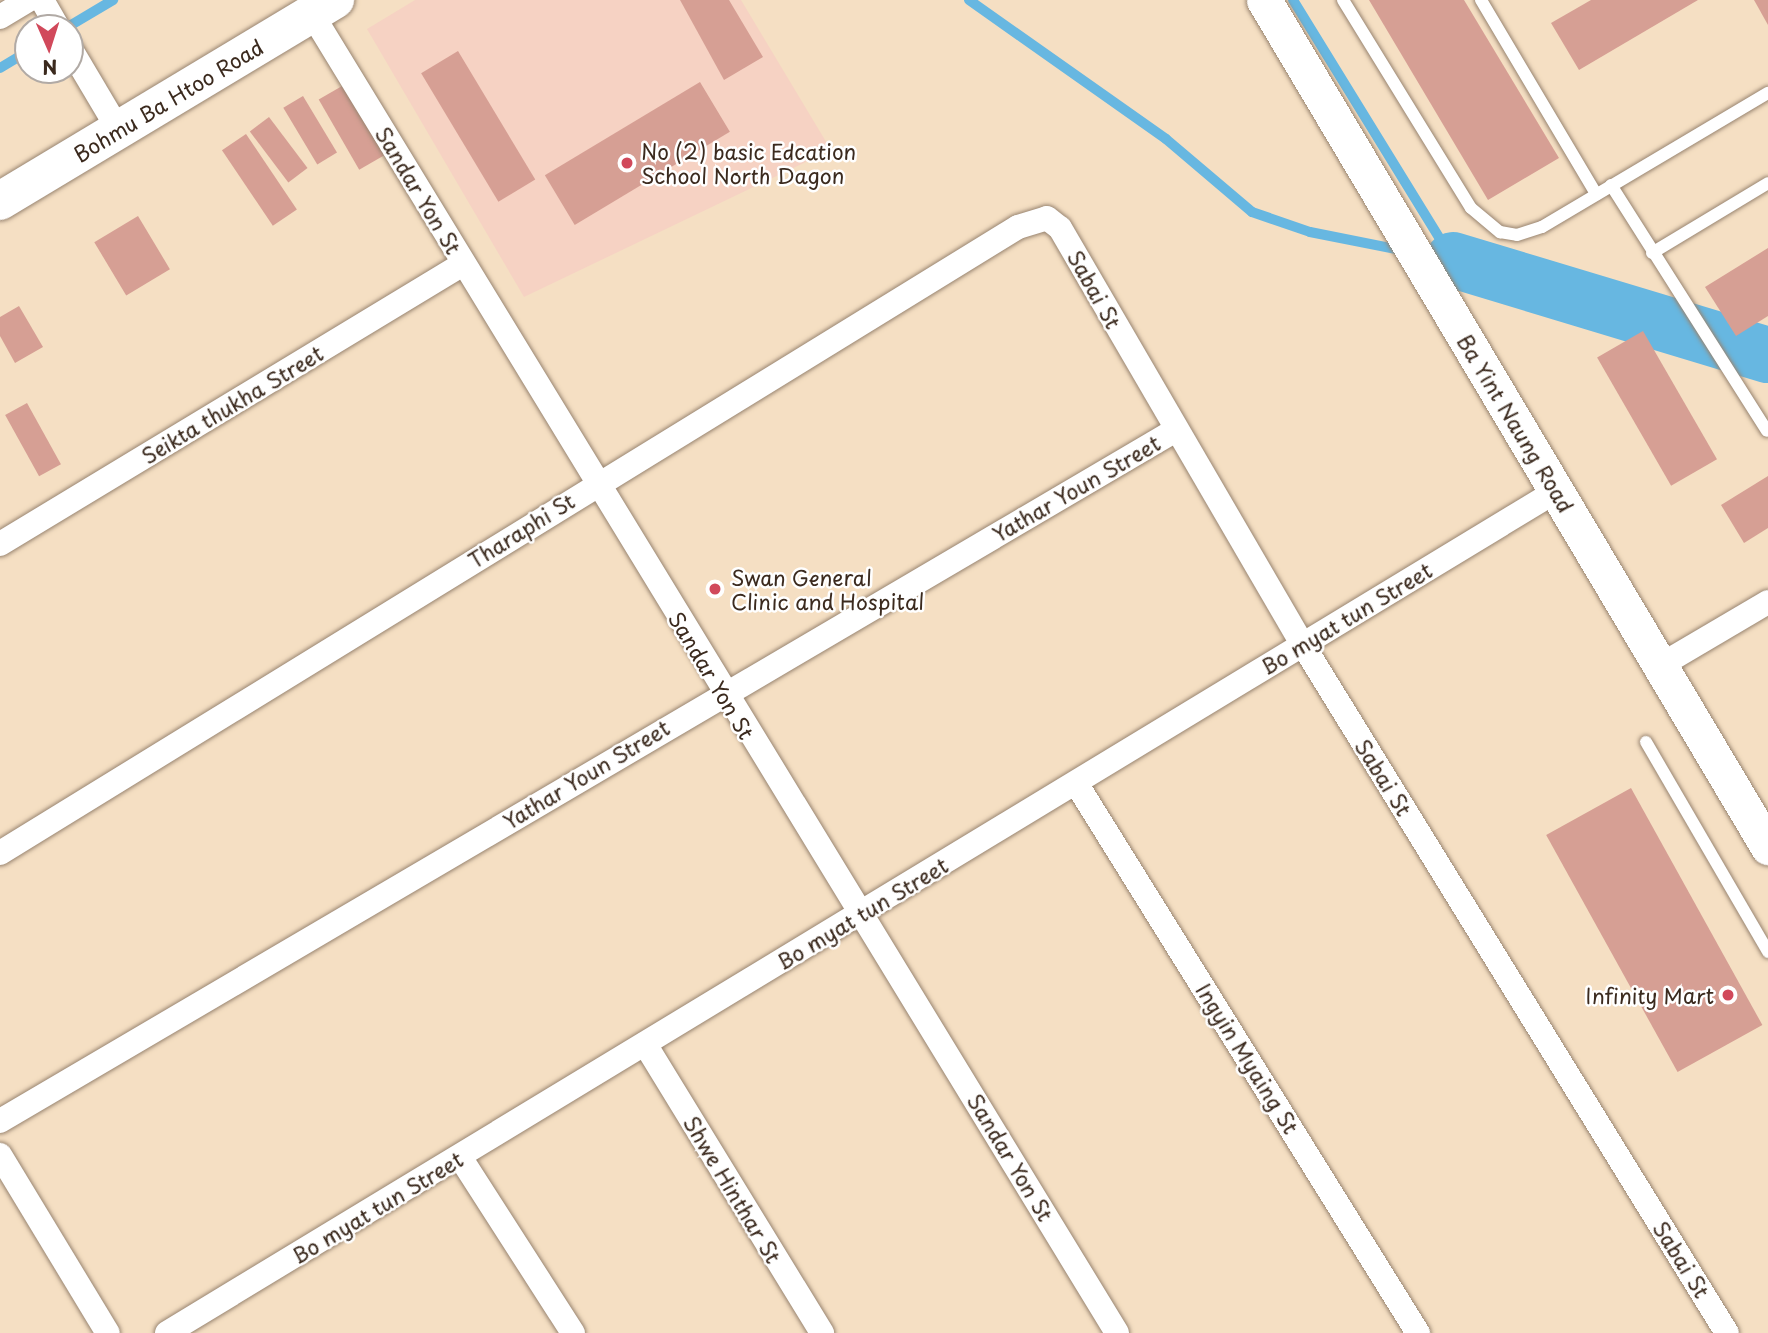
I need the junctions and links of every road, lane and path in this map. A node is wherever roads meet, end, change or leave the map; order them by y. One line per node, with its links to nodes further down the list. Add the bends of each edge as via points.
1 (28, 0): 6 (street)
2 (1264, 0): 20 (main road, Ba Yint Naung Road)
3 (1343, 0): 12 (lane, via 1471,208 1487,223 1517,235)
4 (1486, 2): 12 (lane)
5 (324, 7): 9 (main road, Bohmu Ba Htoo Road); 16 (street, Sandar Yon St)
6 (0, 17)
7 (84, 72): 9 (street)
8 (1768, 93): 11 (lane)
9 (118, 129): 13 (main road, Bohmu Ba Htoo Road)
10 (1768, 183): 15 (lane)
11 (1611, 185): 12 (lane); 15 (lane)
12 (1596, 194)
13 (0, 201)
14 (1047, 218): 17 (street, Sabai St, via 1060,228); 19 (street, Tharaphi St, via 1018,227)
15 (1652, 253): 18 (lane)
16 (463, 264): 19 (street, Sandar Yon St); 21 (street, Seikta thukha Street)
17 (1174, 431): 23 (street, Sabai St); 25 (street, Yathar Youn Street)
18 (1767, 431)
19 (596, 484): 25 (street, Sandar Yon St); 29 (street, Tharaphi St)
20 (1556, 491): 23 (street, Bo myat tun Street); 24 (main road, Ba Yint Naung Road)
21 (0, 544)
22 (1768, 602): 24 (street)
23 (1303, 645): 27 (street, Bo myat tun Street); 42 (street, Sabai St)
24 (1661, 666): 28 (main road, Ba Yint Naung Road)
25 (723, 692): 30 (street, Sandar Yon St); 33 (street, Yathar Youn Street)
26 (1646, 741): 31 (lane)
27 (1076, 783): 30 (street, Bo myat tun Street); 41 (street, Ingyin Myaing St)
28 (1768, 847)
29 (0, 853)
30 (858, 916): 32 (street, Bo myat tun Street); 40 (street, Sandar Yon St, via 926,1014)
31 (1768, 952)
32 (645, 1044): 35 (street, Bo myat tun Street); 39 (street, Shwe Hinthar St)
33 (0, 1121)
34 (0, 1155): 36 (street)
35 (460, 1157): 37 (street, Bo myat tun Street); 38 (street)
36 (108, 1333)
37 (167, 1333)
38 (573, 1333)
39 (822, 1333)
40 (1117, 1333)
41 (1418, 1333)
42 (1727, 1333)

